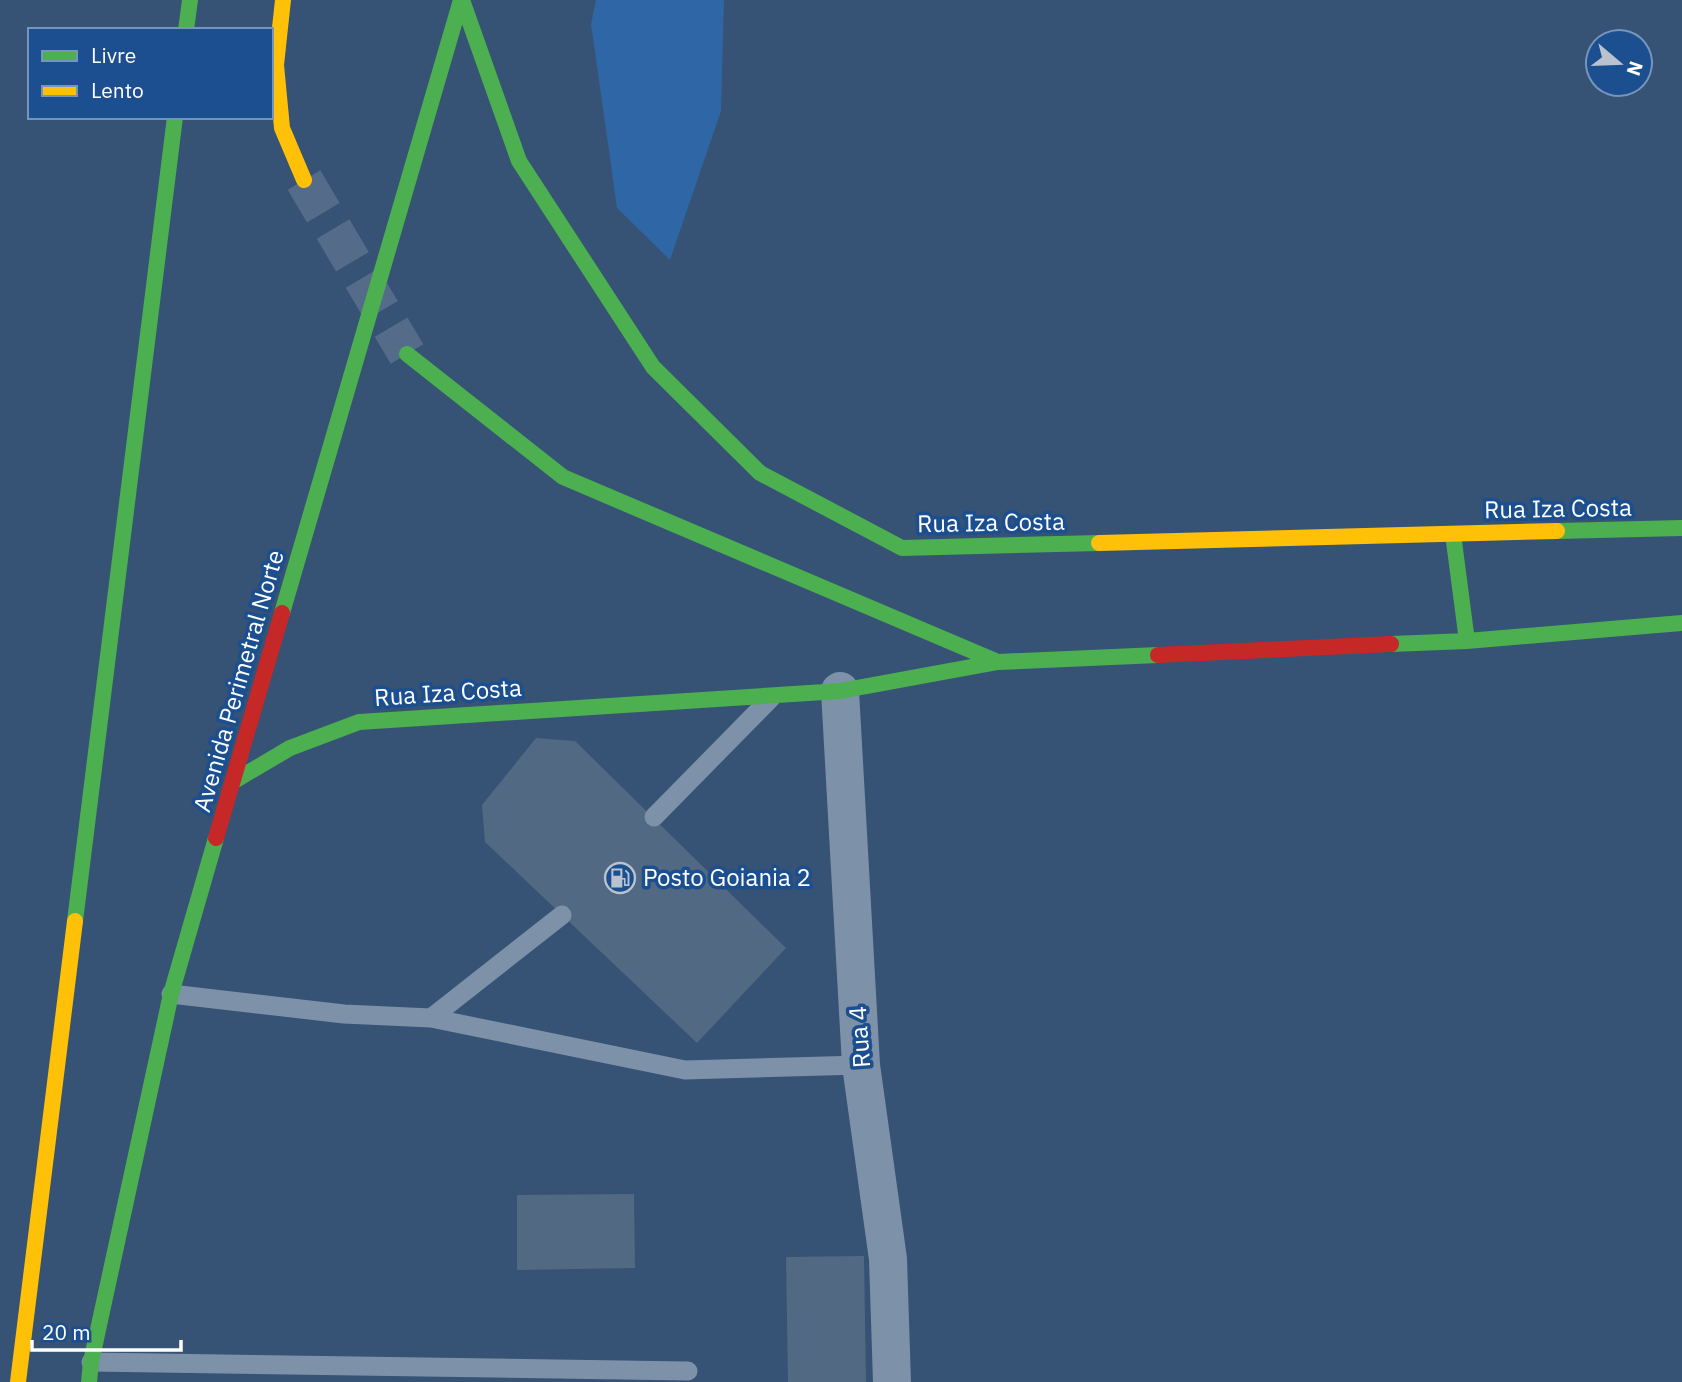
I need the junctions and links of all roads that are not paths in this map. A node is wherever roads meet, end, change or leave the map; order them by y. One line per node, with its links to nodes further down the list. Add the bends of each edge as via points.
1 (190, 0): 4 (main road)
2 (283, 0): 6 (main road, via 276,65 282,128)
3 (462, 0): 9 (main road, Rua Iza Costa, via 519,161 653,366 760,472 902,548); 15 (main road, Avenida Perimetral Norte)
4 (186, 28)
5 (175, 119): 23 (main road)
6 (304, 180)
7 (407, 354): 12 (main road, via 563,477)
8 (1682, 528): 9 (main road, Rua Iza Costa)
9 (1453, 534): 11 (main road)
10 (1682, 624): 11 (main road, Rua Iza Costa)
11 (1467, 641): 12 (main road, Rua Iza Costa)
12 (998, 662): 13 (main road, Rua Iza Costa)
13 (840, 691): 14 (main road, Rua Iza Costa); 20 (street, Rua 4)
14 (774, 694): 15 (main road, Rua Iza Costa, via 359,722 290,748); 16 (lane)
15 (234, 781): 18 (main road, Avenida Perimetral Norte)
16 (654, 817)
17 (562, 915): 19 (lane)
18 (171, 994): 19 (lane, via 344,1014); 21 (main road, Avenida Perimetral Norte)
19 (431, 1018): 20 (lane, via 685,1070)
20 (861, 1065): 25 (street, Rua 4, via 888,1259)
21 (91, 1362): 22 (lane); 24 (main road, Avenida Perimetral Norte)
22 (688, 1371)
23 (18, 1382)
24 (89, 1382)
25 (892, 1382)

